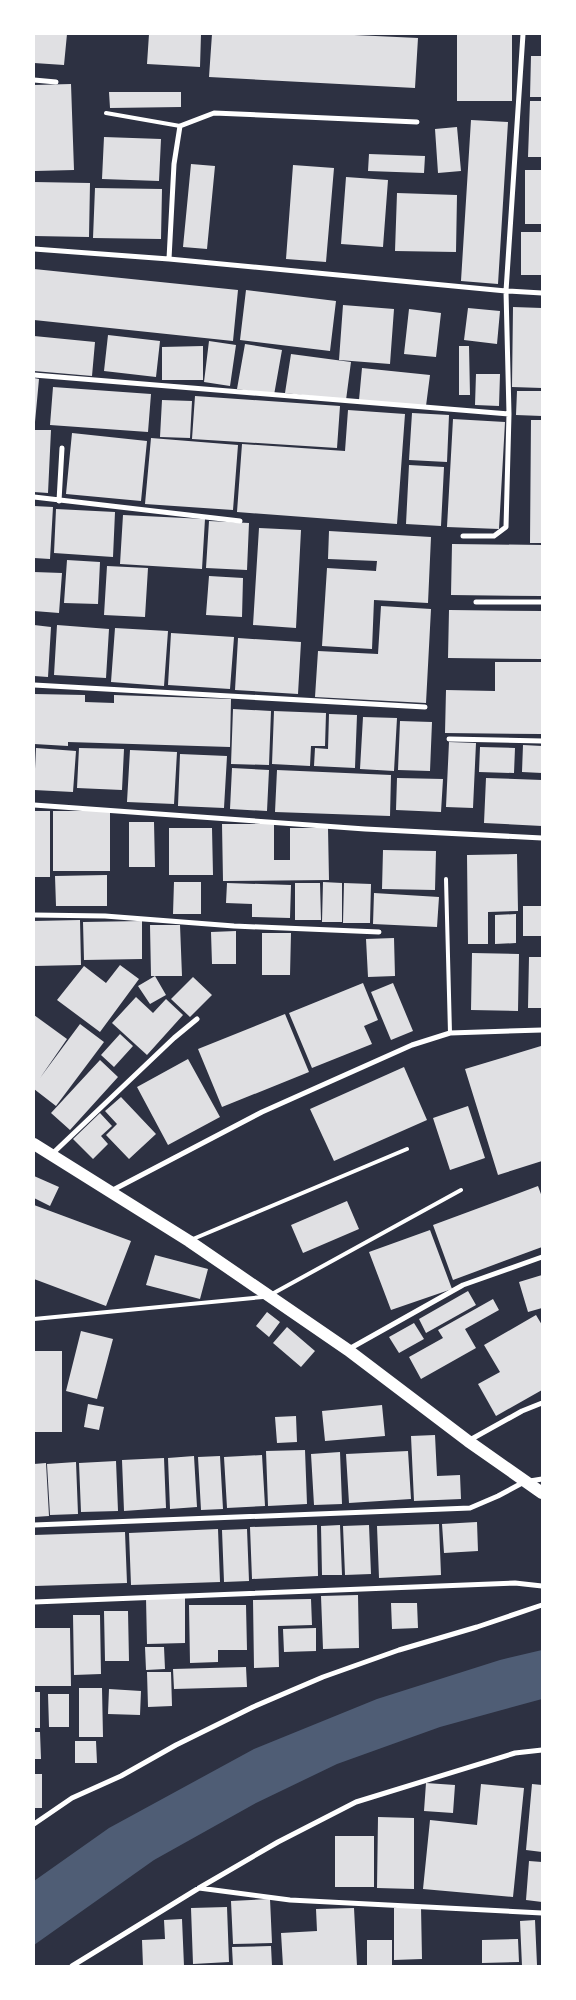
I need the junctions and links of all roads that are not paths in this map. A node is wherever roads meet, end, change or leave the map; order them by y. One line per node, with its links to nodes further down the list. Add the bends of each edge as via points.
1 (523, 34): 9 (street)
2 (34, 80): 3 (street)
3 (56, 82)
4 (106, 113): 6 (lane)
5 (417, 122): 6 (street, via 214,114)
6 (180, 126): 8 (street, via 174,164)
7 (34, 249): 8 (street)
8 (169, 259): 9 (street)
9 (506, 292): 10 (street); 12 (street)
10 (542, 293)
11 (34, 375): 12 (street)
12 (509, 414): 17 (street, via 506,527 494,536)
13 (62, 448): 15 (street)
14 (34, 497): 15 (street)
15 (59, 501): 16 (street)
16 (240, 522)
17 (463, 536)
18 (476, 602): 19 (street)
19 (542, 602)
20 (34, 684): 21 (street)
21 (425, 707)
22 (449, 739): 23 (street)
23 (542, 741)
24 (34, 805): 25 (street)
25 (542, 838)
26 (446, 879): 31 (lane)
27 (34, 915): 28 (street)
28 (380, 932)
29 (197, 1019): 34 (street)
30 (542, 1030): 31 (street)
31 (450, 1033): 36 (street, via 404,1049 262,1112)
32 (34, 1144): 34 (main road)
33 (407, 1150): 37 (lane)
34 (50, 1155): 36 (main road)
35 (461, 1190): 39 (lane)
36 (111, 1191): 37 (main road)
37 (189, 1241): 39 (main road)
38 (542, 1258): 41 (street, via 463,1285)
39 (268, 1296): 40 (lane); 41 (main road)
40 (34, 1319)
41 (348, 1350): 43 (main road)
42 (542, 1404): 43 (street, via 522,1411)
43 (468, 1441): 45 (main road)
44 (542, 1479): 45 (street)
45 (524, 1482): 46 (main road); 47 (street, via 470,1508)
46 (542, 1493)
47 (34, 1525)
48 (542, 1586): 49 (street, via 515,1583)
49 (34, 1602)
50 (542, 1605): 52 (street, via 364,1661 297,1688 184,1740 121,1776 72,1798)
51 (542, 1750): 53 (street, via 515,1753 356,1802)
52 (34, 1824)
53 (199, 1888): 54 (street, via 290,1900); 55 (street)
54 (542, 1913)
55 (72, 1966)

